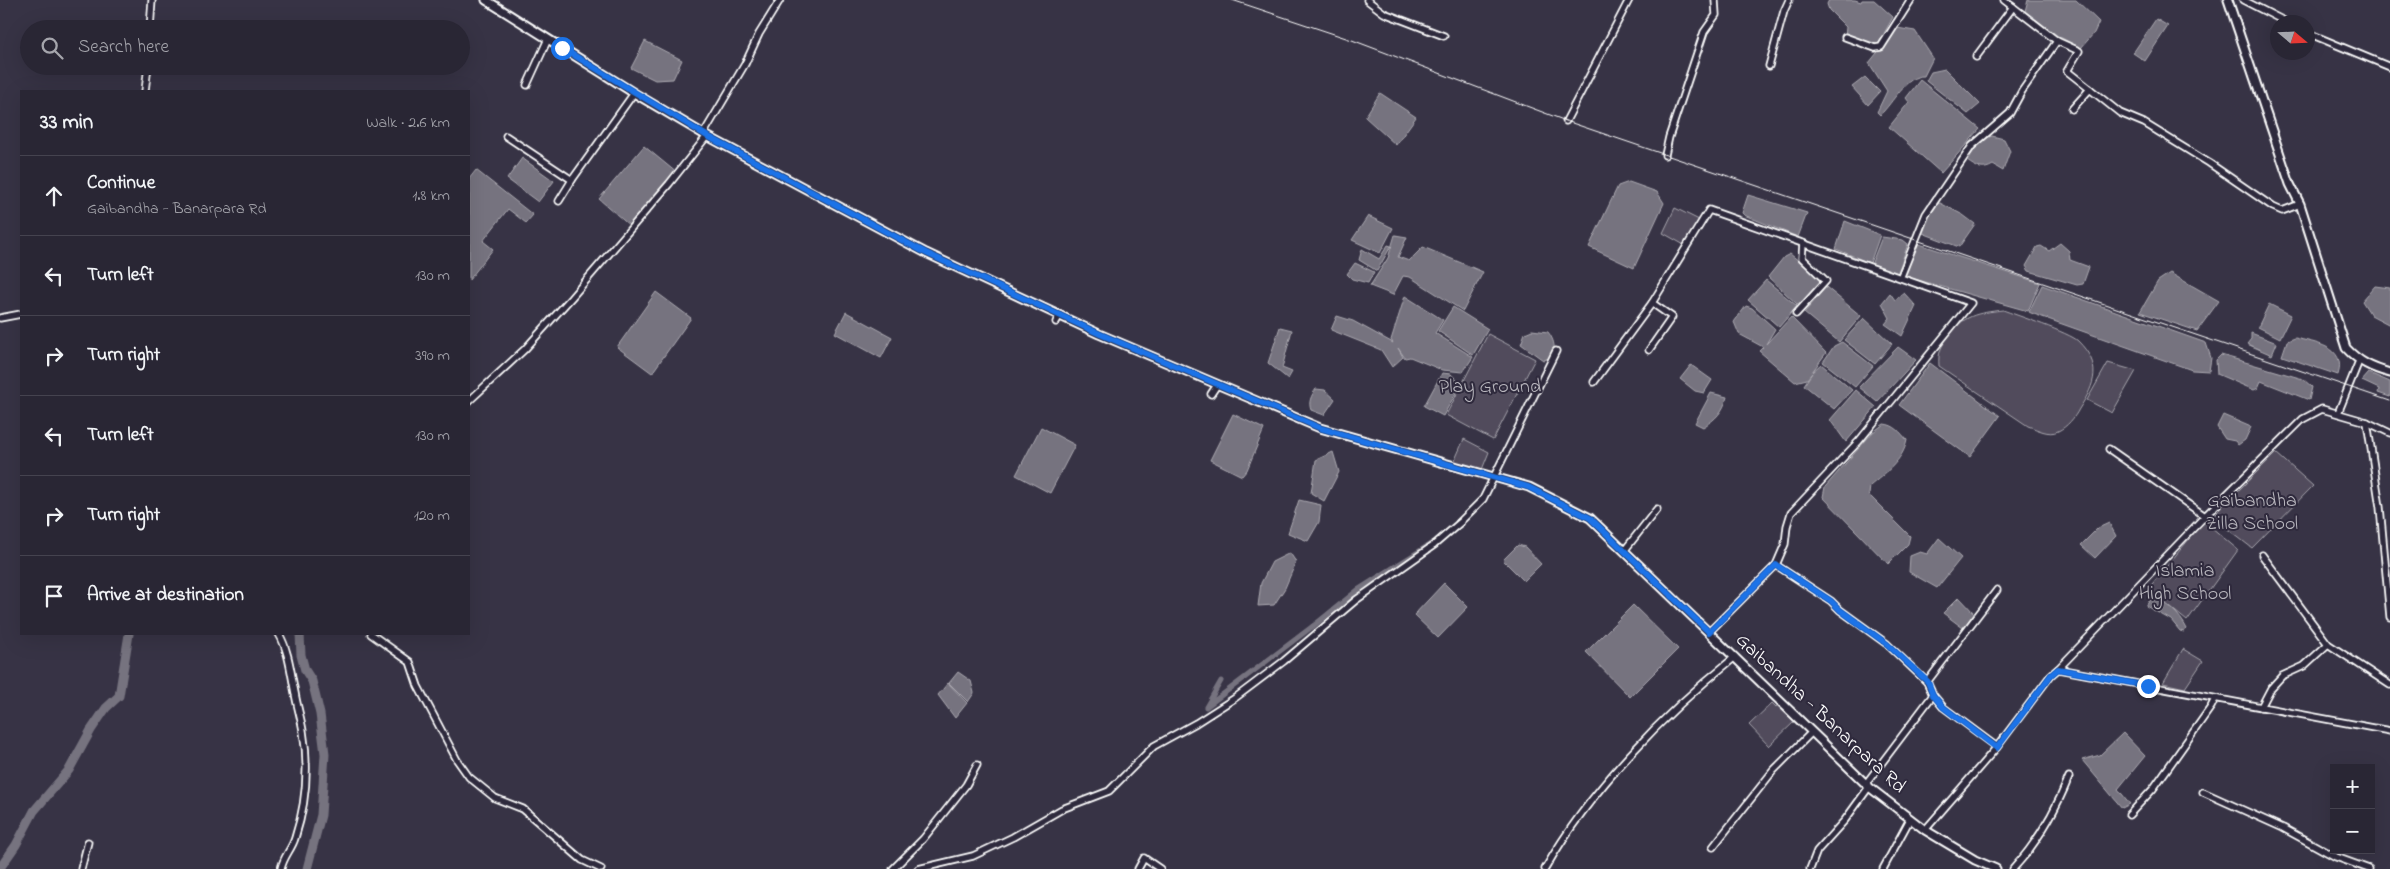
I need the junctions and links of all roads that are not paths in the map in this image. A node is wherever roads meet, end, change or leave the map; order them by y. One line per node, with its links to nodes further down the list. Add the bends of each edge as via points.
1 (152, 0): 14 (street)
2 (486, 0): 18 (main road, Gaibandha - Banarpara Rd)
3 (780, 0): 30 (street)
4 (1367, 0): 15 (street, via 1384,13)
5 (1629, 0): 29 (street)
6 (1716, 0): 32 (street, via 1716,15 1704,32 1668,137)
7 (1789, 0): 21 (street)
8 (1911, 0): 17 (street, via 1881,47 1875,48)
9 (2004, 0): 12 (street)
10 (2228, 0): 35 (main road, via 2290,184)
11 (2243, 0): 13 (street)
12 (2013, 7): 19 (street); 20 (street)
13 (2272, 15)
14 (151, 20)
15 (1444, 36)
16 (2315, 36): 22 (street)
17 (1845, 37)
18 (548, 39): 24 (street); 27 (main road, Gaibandha - Banarpara Rd)
19 (2058, 41): 25 (street, via 2079,51 2067,71); 37 (street, via 2010,113 1972,146 1926,214)
20 (1976, 57)
21 (1769, 66)
22 (2390, 67)
23 (147, 75): 26 (street)
24 (527, 85)
25 (2090, 89): 28 (street); 35 (street, via 2120,113 2144,123 2282,211)
26 (145, 90)
27 (634, 93): 30 (main road, Gaibandha - Banarpara Rd); 33 (street)
28 (2072, 109)
29 (1566, 121)
30 (706, 134): 41 (main road, Gaibandha - Banarpara Rd, via 926,253); 51 (street, via 670,184 571,298 525,349)
31 (506, 136): 33 (street)
32 (1665, 155)
33 (572, 180): 34 (street)
34 (559, 201)
35 (2300, 204): 46 (main road, via 2346,348)
36 (1803, 243): 37 (street); 38 (street, via 1709,210); 40 (street, via 1802,258 1826,281)
37 (1901, 276): 62 (street, via 1971,303 1859,441 1792,513)
38 (1652, 303): 44 (street, via 1672,317); 48 (street)
39 (20, 314): 42 (street)
40 (1796, 314)
41 (1060, 315): 43 (street); 49 (main road, Gaibandha - Banarpara Rd)
42 (0, 318)
43 (1056, 322)
44 (1649, 350)
45 (1556, 351): 56 (street)
46 (2359, 361): 47 (main road); 52 (street)
47 (2390, 373)
48 (1594, 382)
49 (1217, 385): 50 (street); 56 (main road, Gaibandha - Banarpara Rd, via 1320,428)
50 (1211, 394)
51 (470, 400)
52 (2338, 413): 53 (street); 58 (street, via 2322,409 2303,419)
53 (2367, 422): 54 (street); 64 (street, via 2380,507)
54 (2390, 433)
55 (2109, 448): 58 (street)
56 (1493, 477): 59 (street, via 1483,499); 60 (main road, Gaibandha - Banarpara Rd, via 1528,487 1590,518); 92 (street, bridge, via 1485,503 1434,545 1356,600 1235,698 1154,746 1109,791 1062,809 973,856)
57 (1657, 509): 60 (street)
58 (2205, 516): 70 (street)
59 (1449, 533)
60 (1624, 551): 65 (main road, Gaibandha - Banarpara Rd)
61 (2262, 555): 68 (street)
62 (1776, 565): 65 (street); 71 (street, via 1831,601 1887,644)
63 (1997, 590): 71 (street)
64 (2390, 617)
65 (1709, 632): 69 (main road, Gaibandha - Banarpara Rd)
66 (280, 635): 89 (street, via 291,669 307,769 295,839)
67 (372, 635): 90 (street, via 410,662 418,686 469,777 495,798 523,809 582,860)
68 (2328, 644): 72 (street); 75 (street, via 2304,666 2282,676)
69 (1735, 656): 77 (main road, Gaibandha - Banarpara Rd); 95 (street, via 1622,765 1590,802)
70 (2058, 669): 74 (street); 78 (street)
71 (1928, 682): 73 (street)
72 (2390, 685)
73 (1933, 695): 78 (street, via 1943,707); 81 (street, via 1868,781)
74 (2215, 699): 75 (street); 83 (street, via 2154,789)
75 (2261, 707): 76 (street)
76 (2390, 731)
77 (1812, 732): 81 (main road, Gaibandha - Banarpara Rd); 87 (street, via 1773,771)
78 (1997, 748): 85 (street)
79 (977, 764): 91 (street, via 966,785 923,839)
80 (2069, 777): 99 (street, via 2057,806 2032,849)
81 (1869, 787): 84 (main road, Gaibandha - Banarpara Rd); 96 (street, via 1817,851)
82 (2203, 792): 100 (street, via 2283,828 2336,857)
83 (2129, 815)
84 (1910, 819): 85 (main road, Gaibandha - Banarpara Rd); 97 (street)
85 (1925, 830): 98 (main road, Gaibandha - Banarpara Rd)
86 (88, 842): 88 (street)
87 (1712, 847)
88 (80, 869)
89 (280, 869)
90 (601, 869)
91 (893, 869)
92 (918, 869)
93 (1138, 869): 94 (street, via 1144,858)
94 (1160, 869)
95 (1545, 869)
96 (1810, 869)
97 (1883, 869)
98 (1996, 869)
99 (2012, 869)
100 (2369, 869)

